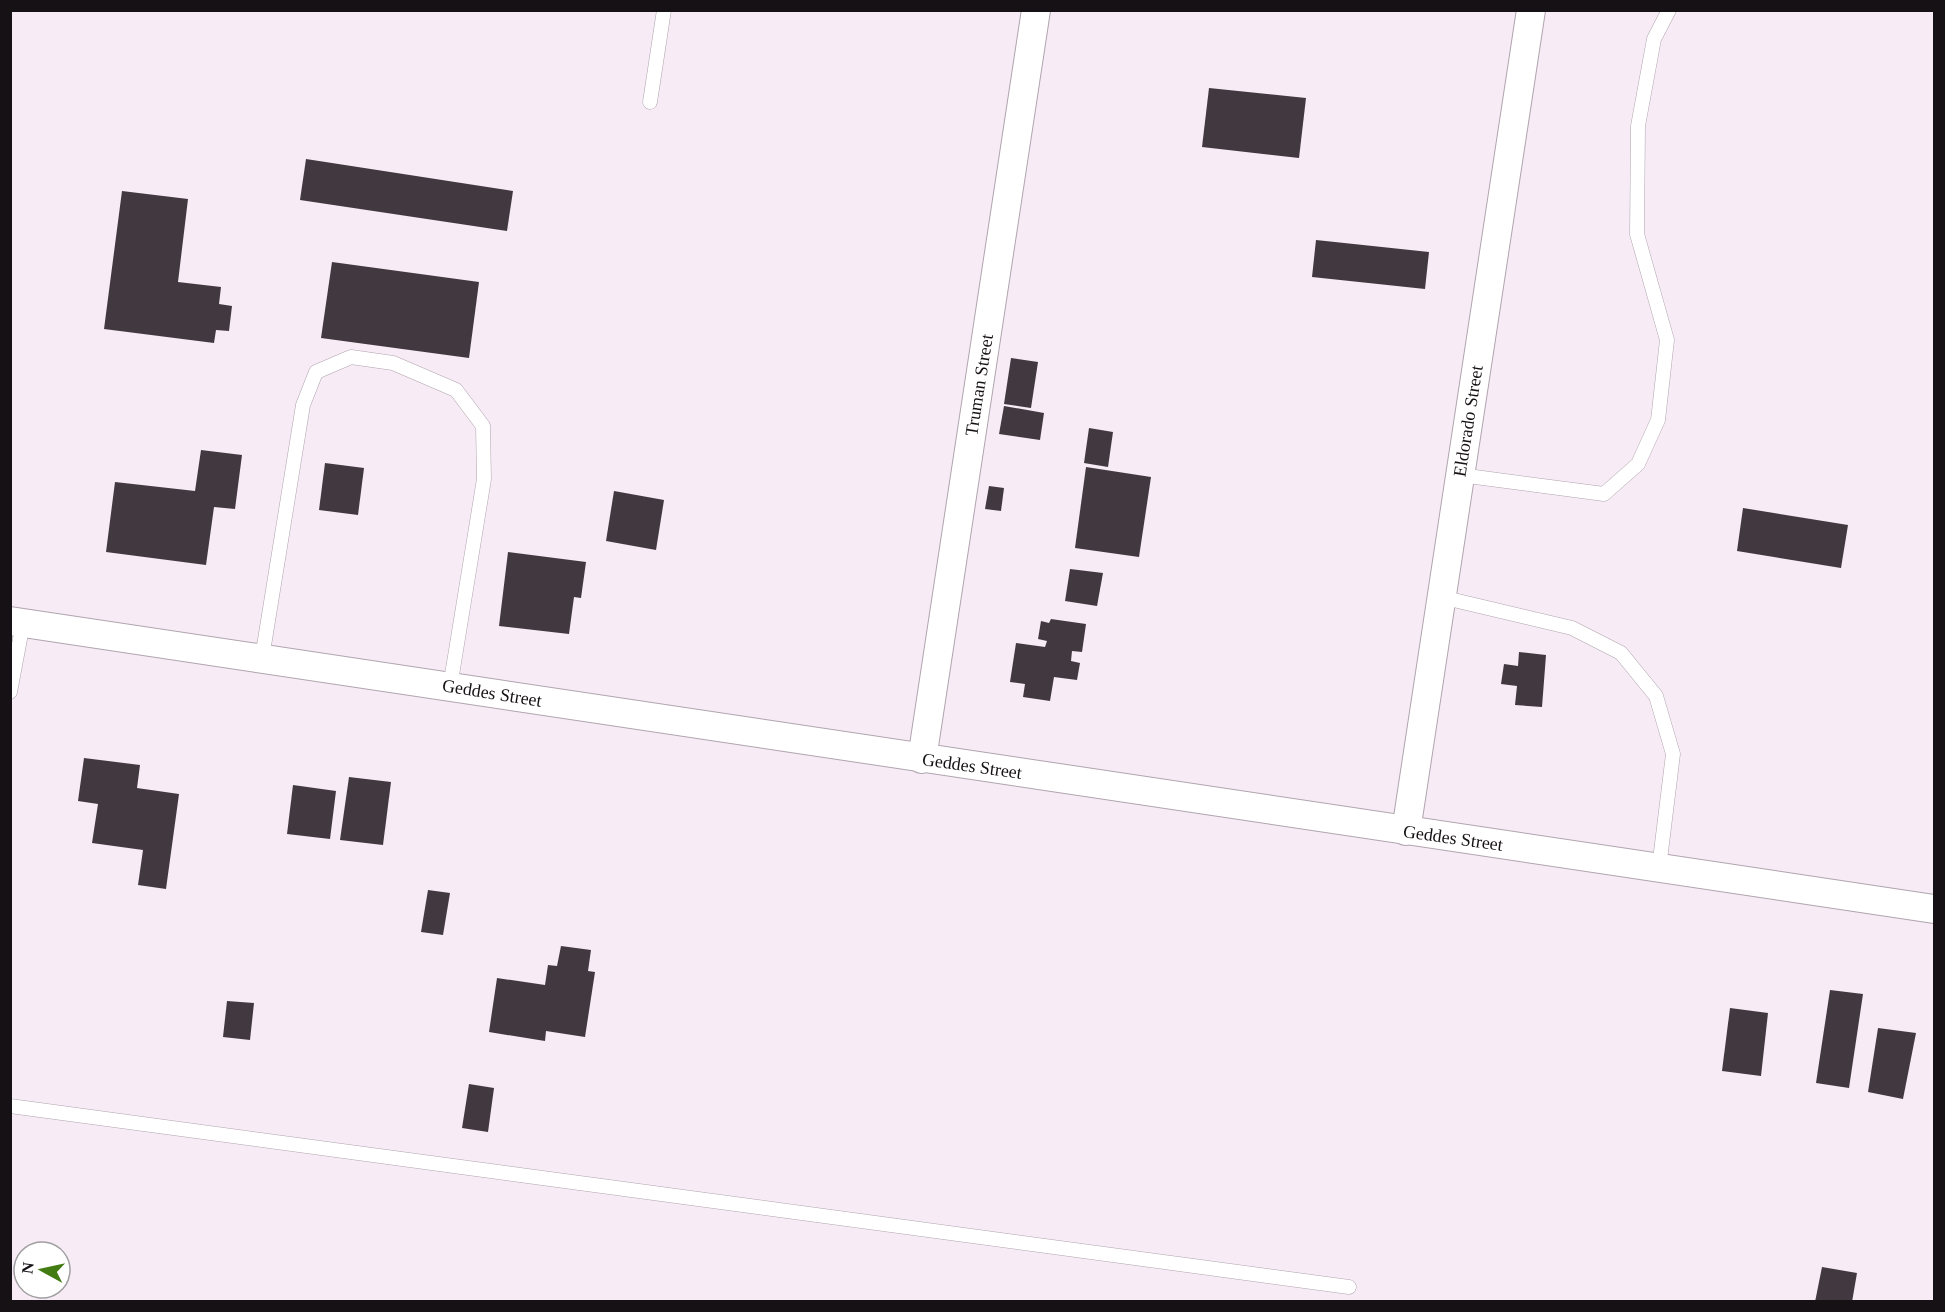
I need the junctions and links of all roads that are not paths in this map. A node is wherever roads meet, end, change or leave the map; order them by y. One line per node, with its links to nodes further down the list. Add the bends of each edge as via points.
1 (664, 10): 5 (lane)
2 (1036, 10): 12 (street, Truman Street)
3 (1531, 10): 6 (street, Eldorado Street)
4 (1669, 10): 6 (lane, via 1654,39 1638,126 1637,234 1667,340 1658,420 1638,464 1604,494)
5 (650, 102)
6 (1460, 475): 7 (street, Eldorado Street)
7 (1441, 597): 13 (street, Eldorado Street); 14 (lane, via 1572,628 1621,653 1656,696 1673,754)
8 (17, 622): 9 (street, Geddes Street); 11 (lane)
9 (262, 658): 10 (street, Geddes Street); 10 (lane, via 301,417 316,372 351,357 393,363 456,390 483,426 484,479)
10 (450, 687): 12 (street, Geddes Street)
11 (10, 693)
12 (922, 759): 13 (street, Geddes Street)
13 (1406, 831): 14 (street, Geddes Street)
14 (1659, 868): 15 (street, Geddes Street)
15 (1935, 909)
16 (10, 1106): 17 (lane)
17 (1348, 1287)

